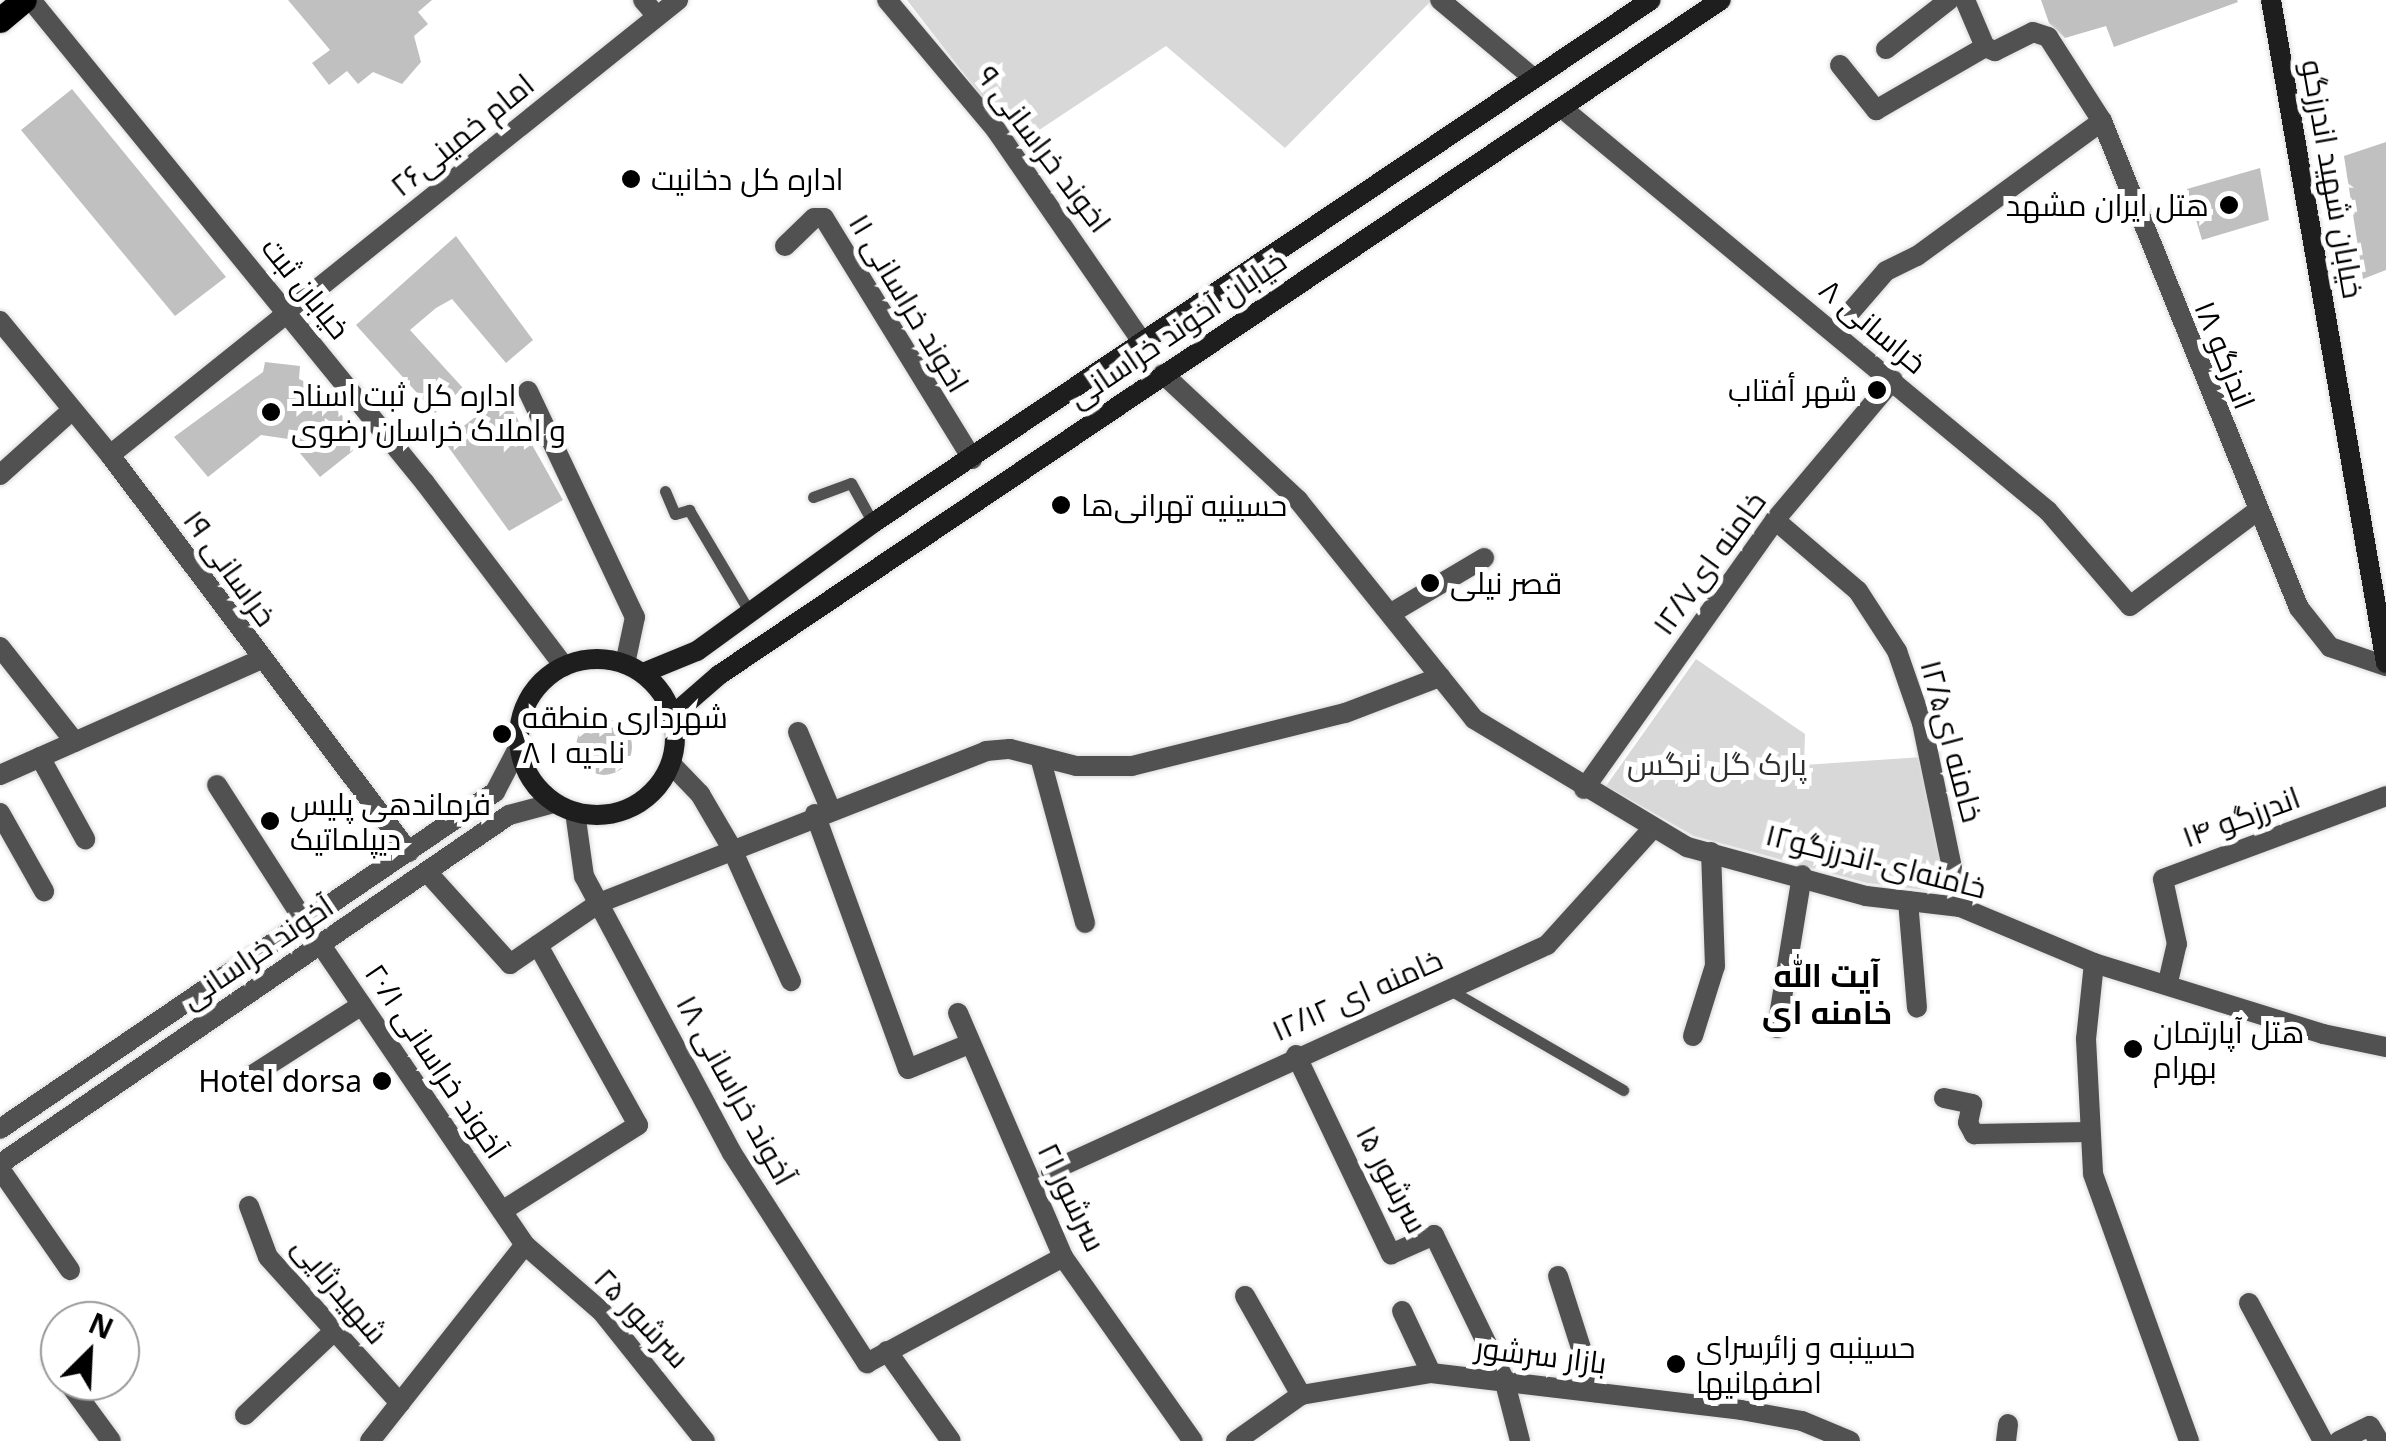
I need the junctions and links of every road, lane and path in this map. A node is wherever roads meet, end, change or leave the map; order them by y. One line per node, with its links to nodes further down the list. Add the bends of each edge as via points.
1 (27, 0): 11 (main road); 19 (street, خیابان ثبت)
2 (678, 0): 10 (street, امام خمینی۲۶)
3 (887, 0): 22 (street, اخوند خراسانی ۹, via 996,130)
4 (1440, 0): 15 (street)
5 (1650, 0): 15 (main road, خیابان آخوند خراسانی)
6 (1720, 0): 16 (main road, خیابان آخوند خراسانی)
7 (1950, 0): 13 (street)
8 (1965, 0): 12 (street)
9 (2271, 0): 40 (main road, خیابان شهید اندرزگو)
10 (650, 8): 19 (street, امام خمینی۲۶)
11 (0, 20)
12 (1985, 47): 14 (street, via 1881,109 1871,106); 17 (street, اندزگو ۱۸, via 1995,51 2040,33)
13 (1886, 49)
14 (1840, 65)
15 (1532, 77): 22 (main road, خیابان آخوند خراسانی)
16 (1562, 108): 21 (street, خراسانی ۸); 23 (main road, خیابان آخوند خراسانی)
17 (2102, 121): 21 (street, via 1917,256 1886,271); 32 (street, اندزگو ۱۸)
18 (785, 246): 28 (street, اخوند خراسانی ۱۱, via 814,218 824,218)
19 (288, 313): 27 (street, امام خمینی۲۶); 41 (street, خیابان ثبت)
20 (0, 321): 26 (street, خراسانی ۱۹)
21 (1834, 331): 24 (street, خراسانی ۸)
22 (1142, 342): 28 (main road, خیابان آخوند خراسانی)
23 (1163, 374): 37 (street, خامنه‌ای-اندرزگو۱۲, via 1298,500); 44 (main road, خیابان آخوند خراسانی, via 718,675)
24 (1893, 380): 32 (street, خراسانی ۸, via 2048,510 2130,606); 33 (street, خامنه ای۱۲/۷)
25 (528, 391): 42 (street, via 635,617)
26 (71, 412): 27 (street, خراسانی ۱۹); 29 (street)
27 (110, 455): 39 (street, خراسانی ۱۹)
28 (972, 459): 34 (main road, خیابان آخوند خراسانی)
29 (0, 475)
30 (666, 491): 36 (lane, via 675,514 689,510)
31 (813, 497): 34 (lane, via 851,484)
32 (2257, 511): 40 (street, اندزگو ۱۸, via 2298,608 2330,647)
33 (1775, 520): 53 (street, خامنه ای۱۲/۷); 69 (street, خامنه ای۱۲/۵, via 1858,591 1897,651 1922,723)
34 (872, 524): 36 (main road, خیابان آخوند خراسانی)
35 (1484, 558): 37 (street)
36 (749, 611): 42 (main road, خیابان آخوند خراسانی, via 696,651)
37 (1393, 612): 43 (street, خامنه‌ای-اندرزگو۱۲)
38 (0, 647): 46 (street)
39 (260, 660): 46 (street); 62 (street, خراسانی ۱۹)
40 (2386, 665)
41 (564, 666): 42 (main road, via 605,659); 47 (main road, via 528,699)
42 (634, 669): 44 (main road)
43 (1440, 677): 49 (street, via 1345,713 1132,766 1076,766); 53 (street, خامنه‌ای-اندرزگو۱۲, via 1474,720)
44 (672, 715): 50 (main road)
45 (798, 732): 56 (street)
46 (76, 742): 48 (street)
47 (519, 746): 55 (main road, via 525,768); 62 (street, آخوند خراسانی, via 495,792)
48 (40, 757): 51 (street); 60 (street)
49 (1040, 757): 56 (street, via 997,748); 71 (street)
50 (672, 764): 57 (main road, via 642,802 610,814); 61 (street, via 700,794)
51 (0, 775)
52 (217, 785): 70 (street)
53 (1584, 789): 59 (street, خامنه‌ای-اندرزگو۱۲)
54 (2386, 796): 76 (street, اندرزگو ۱۴, via 2163,879 2177,944)
55 (554, 803): 57 (main road); 64 (street, آخوند خراسانی, via 509,816)
56 (822, 811): 61 (street); 83 (street, via 908,1068)
57 (574, 812): 68 (street, آخوند خراسانی ۱۸, via 584,876)
58 (0, 814): 66 (street)
59 (1653, 828): 63 (street, خامنه‌ای-اندرزگو۱۲); 77 (street, خامنه ای ۱۲/۱۲, via 1547,945)
60 (86, 839)
61 (730, 847): 68 (street); 75 (street)
62 (409, 852): 70 (street, آخوند خراسانی)
63 (1711, 852): 65 (street, خامنه‌ای-اندرزگو۱۲); 82 (street, via 1715,966)
64 (427, 872): 72 (street, آخوند خراسانی); 73 (street, via 510,964)
65 (1802, 875): 67 (street, خامنه‌ای-اندرزگو۱۲); 81 (street)
66 (44, 891)
67 (1908, 901): 69 (street, خامنه‌ای-اندرزگو۱۲); 79 (street)
68 (599, 904): 73 (street); 103 (street, آخوند خراسانی ۱۸, via 732,1153 867,1363)
69 (1960, 907): 74 (street, خامنه‌ای-اندرزگو۱۲)
70 (305, 922): 89 (street, آخوند خراسانی)
71 (1085, 923)
72 (321, 944): 78 (street, آخوند خراسانی ۲۰/۱); 91 (street, آخوند خراسانی)
73 (538, 945): 94 (street, via 638,1125)
74 (2094, 962): 76 (street, خامنه‌ای-اندرزگو۱۲); 90 (street)
75 (791, 981)
76 (2168, 982): 84 (street, خامنه‌ای-اندرزگو۱۲, via 2324,1034)
77 (1446, 988): 85 (street, خامنه ای ۱۲/۱۲); 87 (lane)
78 (362, 1006): 86 (street); 94 (street, آخوند خراسانی ۲۰/۱)
79 (1917, 1008)
80 (958, 1013): 83 (street, سرشور ۲۱)
81 (1777, 1028)
82 (1693, 1036)
83 (969, 1044): 96 (street, سرشور ۲۱)
84 (2386, 1047)
85 (1296, 1055): 92 (street, خامنه ای ۱۲/۱۲); 105 (street, سرشور ۱۵, via 1391,1254 1434,1235)
86 (254, 1074)
87 (1623, 1090)
88 (1944, 1098): 90 (street, via 1972,1104 1968,1124 1974,1134)
89 (0, 1129)
90 (2088, 1132): 121 (street, via 2093,1174)
91 (0, 1166): 97 (street)
92 (1051, 1171)
93 (249, 1206): 102 (street, شهیدرثایی, via 268,1257)
94 (502, 1211): 95 (street, آخوند خراسانی ۲۰/۱)
95 (525, 1245): 109 (street); 115 (street, سرشور ۲۵, via 602,1312)
96 (1063, 1258): 103 (street); 117 (street, سرشور ۲۱)
97 (70, 1270)
98 (1558, 1276): 106 (street)
99 (1245, 1296): 107 (street)
100 (2249, 1303): 122 (street)
101 (1402, 1312): 104 (street)
102 (333, 1332): 109 (street, شهیدرثایی); 110 (street)
103 (887, 1351): 116 (street)
104 (1431, 1373): 105 (street, بازار سرشور); 107 (street, بازار سرشور)
105 (1504, 1379): 106 (street, بازار سرشور); 119 (street)
106 (1595, 1392): 112 (street, بازار سرشور, via 1741,1410)
107 (1301, 1395): 118 (street, بازار سرشور)
108 (82, 1401): 113 (street)
109 (400, 1403): 114 (street)
110 (244, 1415)
111 (2374, 1433): 123 (street)
112 (1816, 1435): 120 (street, بازار سرشور)
113 (111, 1441)
114 (370, 1441)
115 (704, 1441)
116 (951, 1441)
117 (1193, 1441)
118 (1236, 1441)
119 (1520, 1441)
120 (1850, 1441)
121 (2189, 1441)
122 (2323, 1441)
123 (2340, 1441)

